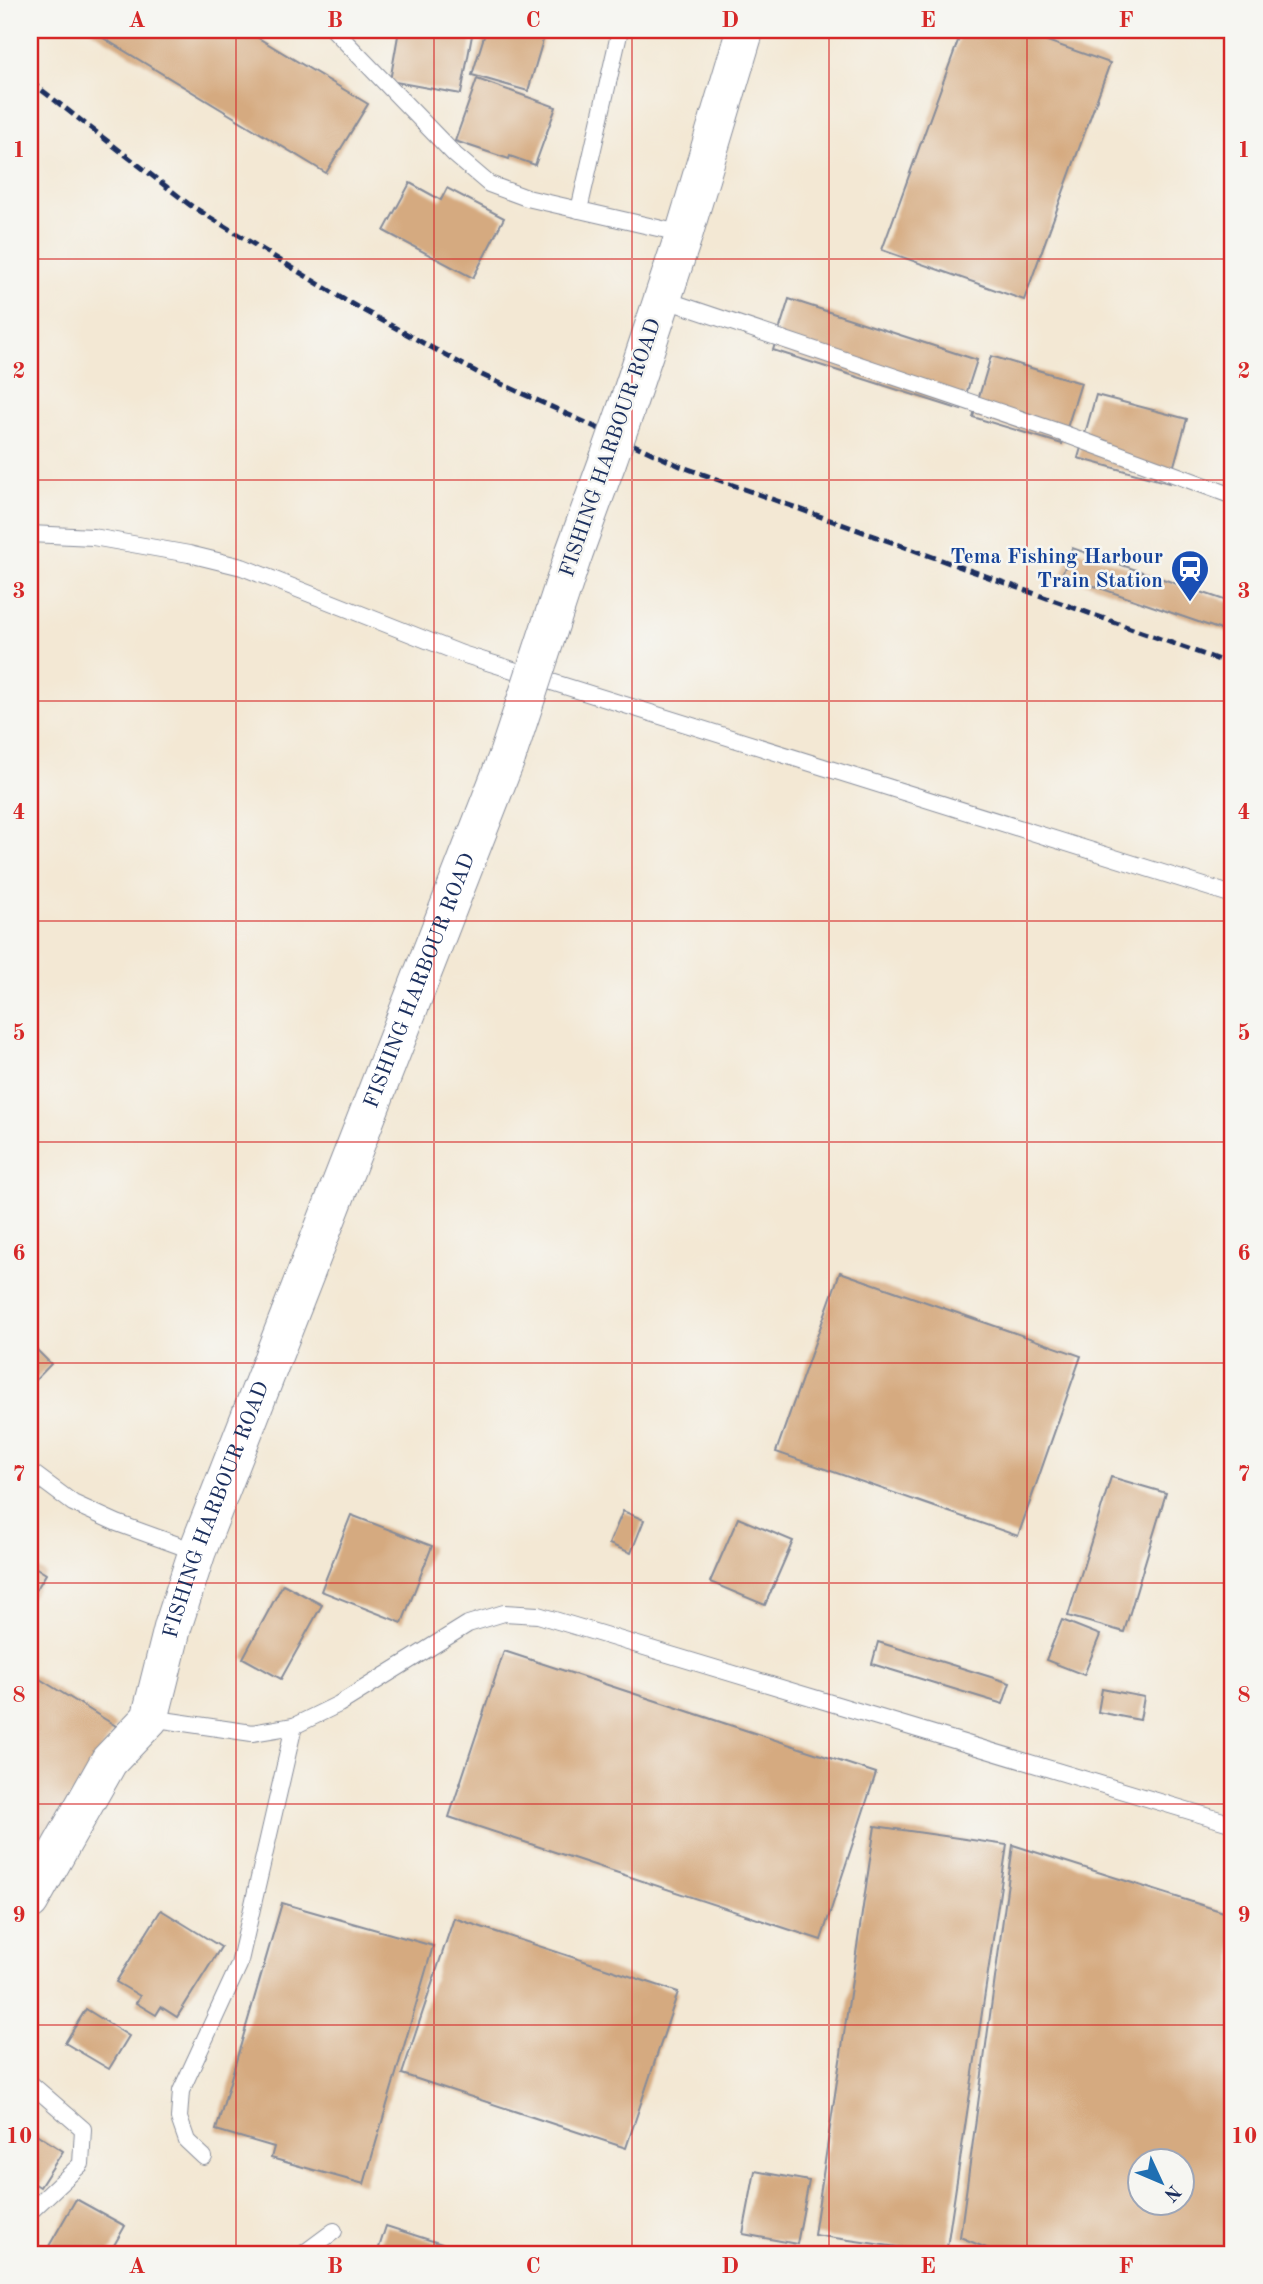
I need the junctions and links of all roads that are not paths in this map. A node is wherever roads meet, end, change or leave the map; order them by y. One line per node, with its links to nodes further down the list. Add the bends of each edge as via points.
1 (334, 30): 4 (lane, via 489,184)
2 (620, 30): 4 (lane)
3 (745, 30): 5 (street, FISHING HARBOUR ROAD)
4 (579, 210): 5 (lane)
5 (684, 234): 6 (street, FISHING HARBOUR ROAD)
6 (663, 299): 7 (lane, via 1062,433); 11 (street, FISHING HARBOUR ROAD, bridge, via 507,757)
7 (1233, 496)
8 (30, 534): 9 (lane, via 93,537 242,567 462,654)
9 (1233, 895)
10 (30, 1471): 11 (lane, via 73,1503)
11 (197, 1552): 12 (street, FISHING HARBOUR ROAD)
12 (150, 1718): 13 (lane, via 252,1733); 15 (street, FISHING HARBOUR ROAD, via 109,1761)
13 (294, 1726): 14 (lane, via 339,1704 468,1624 504,1613 538,1615); 17 (lane, via 239,1965 181,2091 179,2118 187,2141)
14 (1233, 1824)
15 (30, 1901)
16 (30, 2083): 18 (lane, via 83,2129 81,2164)
17 (204, 2157)
18 (30, 2212)
19 (334, 2231): 20 (lane)
20 (303, 2254)

